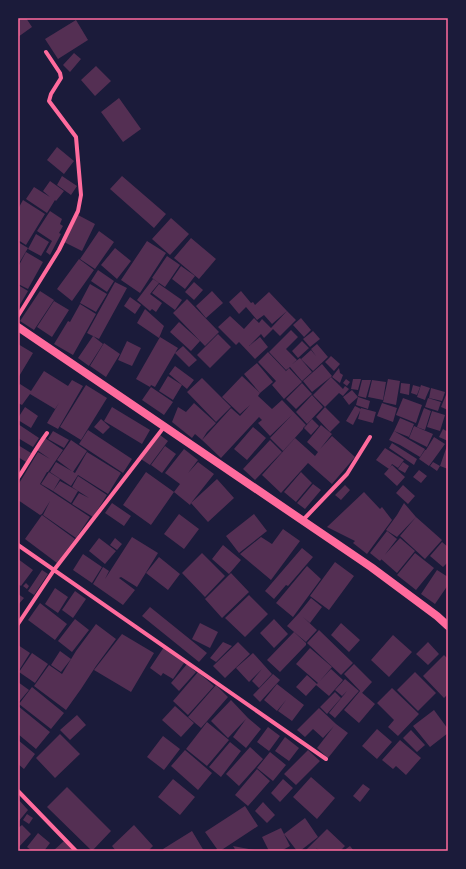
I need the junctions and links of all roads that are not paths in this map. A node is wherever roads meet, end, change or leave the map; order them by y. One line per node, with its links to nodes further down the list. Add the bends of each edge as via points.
1 (46, 52): 2 (street, via 61,78 49,101 76,138 81,195 78,211 59,250)
2 (18, 316)
3 (18, 328): 4 (main road)
4 (164, 426): 8 (main road); 10 (street)
5 (47, 433): 7 (street)
6 (370, 437): 8 (street, via 347,474)
7 (18, 478)
8 (304, 520): 12 (main road)
9 (18, 545): 10 (street)
10 (54, 570): 11 (street); 13 (street)
11 (18, 624)
12 (448, 626)
13 (326, 759)
14 (18, 791): 15 (street)
15 (76, 851)

